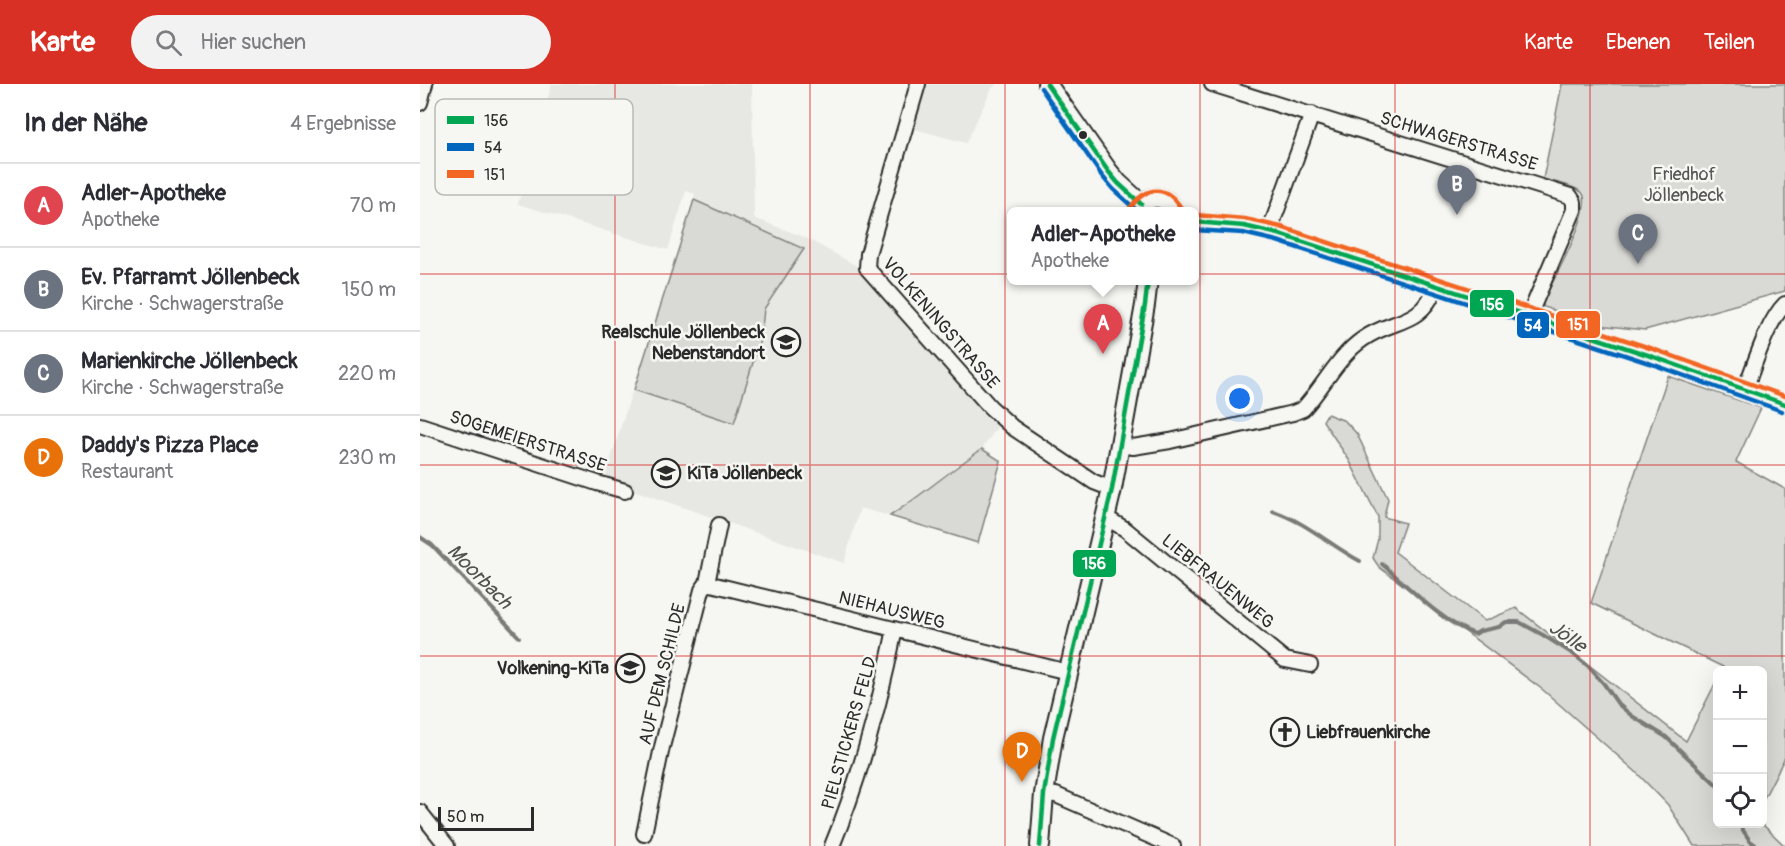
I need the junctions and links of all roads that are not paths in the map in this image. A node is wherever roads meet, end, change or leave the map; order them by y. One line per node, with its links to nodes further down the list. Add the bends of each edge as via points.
1 (425, 84): 5 (street)
2 (918, 84): 20 (street, VOLKENINGSTRASSE, via 867,268 1012,427 1094,482)
3 (1047, 84): 7 (main road)
4 (1212, 84): 6 (street, SCHWAGERSTRASSE)
5 (420, 103)
6 (1312, 114): 11 (street); 15 (street, SCHWAGERSTRASSE, via 1570,196 1574,210)
7 (1137, 207)
8 (1139, 207): 9 (main road, via 1150,198 1164,199)
9 (1172, 207)
10 (1199, 222): 11 (main road)
11 (1269, 232): 13 (main road)
12 (1147, 285): 19 (main road)
13 (1436, 287): 15 (main road); 19 (street, via 1415,316 1365,337 1348,351 1303,409 1170,441)
14 (1785, 304): 16 (street)
15 (1529, 316): 16 (main road)
16 (1745, 388): 17 (main road)
17 (1785, 404)
18 (420, 425): 21 (street, SOGEMEIERSTRASSE)
19 (1121, 445): 20 (main road)
20 (1113, 489): 22 (main road)
21 (625, 491)
22 (1105, 518): 26 (street, LIEBFRAUENWEG, via 1125,529 1285,660); 27 (main road)
23 (719, 525): 24 (street, AUF DEM SCHILDE)
24 (707, 583): 25 (street, NIEHAUSWEG); 30 (street, AUF DEM SCHILDE, via 665,735)
25 (895, 629): 27 (street, NIEHAUSWEG); 32 (street, PIELSTICKERS FELD, via 877,713)
26 (1310, 665)
27 (1068, 672): 28 (main road)
28 (1044, 794): 33 (main road); 34 (street, via 1056,795)
29 (420, 812): 31 (street)
30 (644, 834)
31 (447, 846)
32 (832, 846)
33 (1040, 846)
34 (1173, 846)

